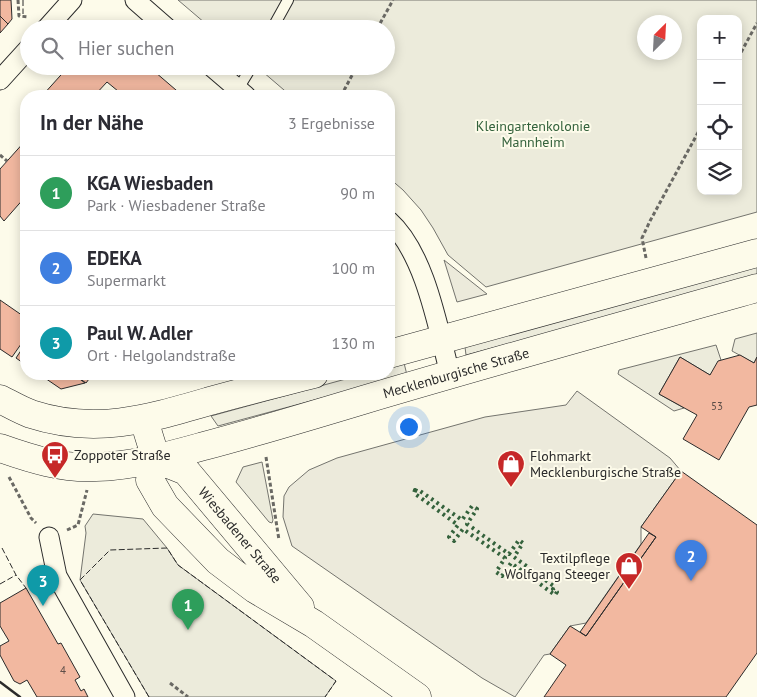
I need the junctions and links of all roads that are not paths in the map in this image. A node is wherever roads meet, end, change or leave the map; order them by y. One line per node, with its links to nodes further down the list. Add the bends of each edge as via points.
1 (72, 0): 4 (street)
2 (135, 0): 5 (street)
3 (288, 0): 6 (lane)
4 (54, 20)
5 (158, 20)
6 (277, 20)
7 (20, 58): 10 (street)
8 (221, 75): 11 (street)
9 (249, 75): 12 (lane)
10 (0, 80)
11 (239, 90)
12 (243, 90)
13 (395, 226): 16 (street, via 418,265)
14 (757, 253): 16 (main road)
15 (757, 288): 18 (main road, Mecklenburgische Straße)
16 (441, 341): 17 (main road); 18 (street)
17 (395, 352)
18 (450, 374): 23 (main road, Mecklenburgische Straße)
19 (292, 380): 21 (main road)
20 (0, 399): 21 (main road, via 30,413 64,422 110,424)
21 (144, 420): 23 (main road, Wiesbadener Straße)
22 (0, 448): 23 (main road, Mecklenburgische Straße, via 28,458 85,468)
23 (156, 459): 25 (main road, Wiesbadener Straße, via 186,471); 25 (main road, Wiesbadener Straße, via 150,480 165,506 190,533 218,561 256,589)
24 (49, 537): 26 (street, via 57,576)
25 (314, 624): 27 (main road, Wiesbadener Straße)
26 (125, 697)
27 (417, 697)

